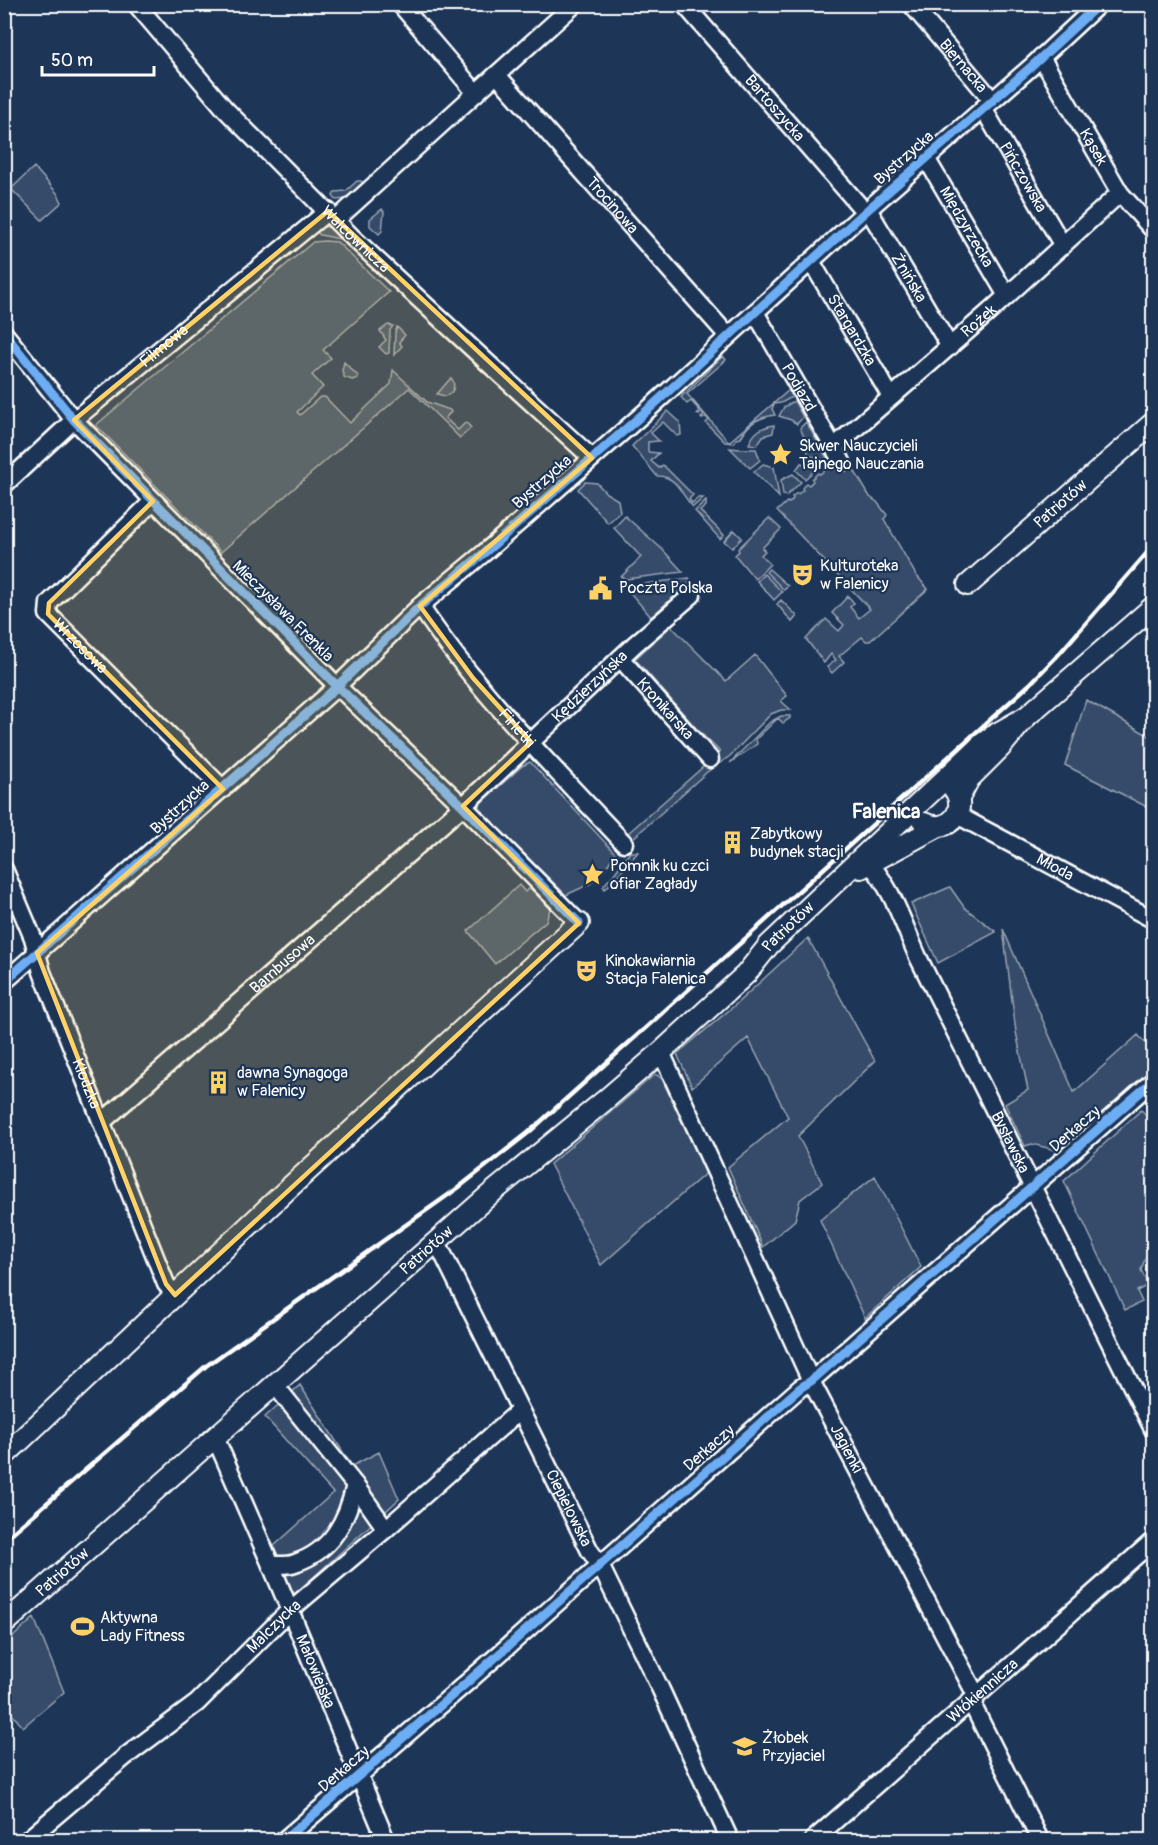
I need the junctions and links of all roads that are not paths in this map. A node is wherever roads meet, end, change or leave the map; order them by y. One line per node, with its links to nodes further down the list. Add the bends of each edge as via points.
1 (135, 4): 14 (street, Walcownicza, via 225,109)
2 (400, 4): 9 (street)
3 (575, 4): 8 (street, Filmowa)
4 (684, 4): 13 (street, Bartoszycka)
5 (910, 4): 10 (street, Biernacka)
6 (1099, 4): 7 (street, Bystrzycka)
7 (1041, 57): 10 (street, Bystrzycka); 12 (street, Kąsek)
8 (497, 75): 9 (street, Filmowa); 21 (street, Trocinowa)
9 (476, 93): 14 (street, Filmowa)
10 (988, 104): 11 (street, Bystrzycka); 16 (street, Pińczowska)
11 (926, 158): 13 (street, Bystrzycka); 18 (street, Międzyrzecka)
12 (1120, 193): 15 (street, Kąsek); 16 (street, Rożek)
13 (867, 211): 17 (street, Bystrzycka); 22 (street, Żnińska)
14 (332, 216): 24 (street, Filmowa); 27 (street, Walcownicza)
15 (1154, 231)
16 (1064, 246): 18 (street, Rożek)
17 (811, 261): 19 (street, Bystrzycka); 23 (street, Stargardzka)
18 (1007, 296): 22 (street, Rożek)
19 (755, 312): 21 (street, Bystrzycka); 26 (street, Podjazd)
20 (4, 333): 24 (street, Mieczysława Frenkla)
21 (728, 336): 27 (street, Bystrzycka)
22 (950, 347): 23 (street, Rożek)
23 (891, 397): 26 (street, Rożek)
24 (74, 420): 29 (street, Filmowa); 30 (street, Mieczysława Frenkla)
25 (1154, 422): 31 (main road, Patriotów)
26 (834, 447): 28 (street, Podjazd)
27 (592, 458): 33 (street, Bystrzycka)
28 (843, 462)
29 (4, 485)
30 (153, 501): 36 (street, Mieczysława Frenkla); 41 (street, Wrzosowa, via 49,603 48,614)
31 (968, 585)
32 (692, 595): 35 (street, Kędzierzyńska)
33 (420, 606): 36 (street, Bystrzycka); 38 (street, Firletki, via 472,678)
34 (1154, 606): 37 (main road)
35 (620, 658): 38 (street, Kędzierzyńska); 39 (street, Kronikarska)
36 (337, 686): 41 (street, Bystrzycka); 42 (street, Mieczysława Frenkla)
37 (1026, 717): 40 (main road, via 990,738); 43 (main road, via 970,778)
38 (531, 742): 42 (street, Kędzierzyńska); 46 (street, Firletki)
39 (710, 759)
40 (941, 782): 43 (main road, via 952,787); 44 (main road)
41 (223, 789): 51 (street, Bystrzycka)
42 (463, 806): 50 (street, Mieczysława Frenkla); 55 (street, Bambusowa)
43 (958, 807): 45 (main road, via 947,824); 49 (street, Młoda)
44 (915, 809): 45 (main road, via 924,823); 47 (main road, Patriotów)
45 (937, 827): 47 (main road, Patriotów)
46 (624, 843)
47 (867, 861): 53 (main road, Patriotów, via 846,874 769,945 746,974); 56 (street, Bysławska, via 884,884)
48 (4, 869): 51 (street, Kłodzka)
49 (1154, 920)
50 (579, 923): 58 (main road)
51 (37, 953): 52 (street, Bystrzycka); 55 (street, Kłodzka)
52 (4, 982)
53 (661, 1052): 57 (main road, Patriotów); 59 (street, Jagienki)
54 (1154, 1080): 56 (street, Derkaczy)
55 (102, 1122): 58 (street, Kłodzka, via 166,1284)
56 (1032, 1186): 59 (street, Derkaczy); 62 (street, Bysławska)
57 (437, 1242): 60 (main road, Patriotów); 61 (street, Ciepielowska)
58 (175, 1295): 64 (main road)
59 (812, 1381): 68 (street, Derkaczy); 72 (street, Jagienki)
60 (275, 1385): 63 (main road, Patriotów); 65 (street)
61 (519, 1410): 66 (street, Malczycka); 68 (street, Ciepielowska)
62 (1154, 1431)
63 (215, 1437): 69 (street, Małowiejska); 71 (main road, Patriotów)
64 (4, 1456)
65 (355, 1485): 66 (street); 69 (street, via 342,1524 327,1546 293,1564)
66 (386, 1528): 70 (street, Malczycka)
67 (1154, 1540): 72 (street, Włókiennicza)
68 (600, 1565): 73 (street, Derkaczy); 77 (street, Ciepielowska)
69 (271, 1566): 70 (street, Małowiejska)
70 (289, 1611): 73 (street, Małowiejska); 74 (street, Malczycka, via 197,1703 126,1756)
71 (4, 1624)
72 (976, 1695): 78 (street, Włókiennicza); 79 (street, Jagienki, via 974,1708)
73 (359, 1775): 75 (street, Derkaczy); 76 (street, Małowiejska)
74 (27, 1840)
75 (284, 1840)
76 (386, 1840)
77 (730, 1840)
78 (813, 1840)
79 (1040, 1840)

